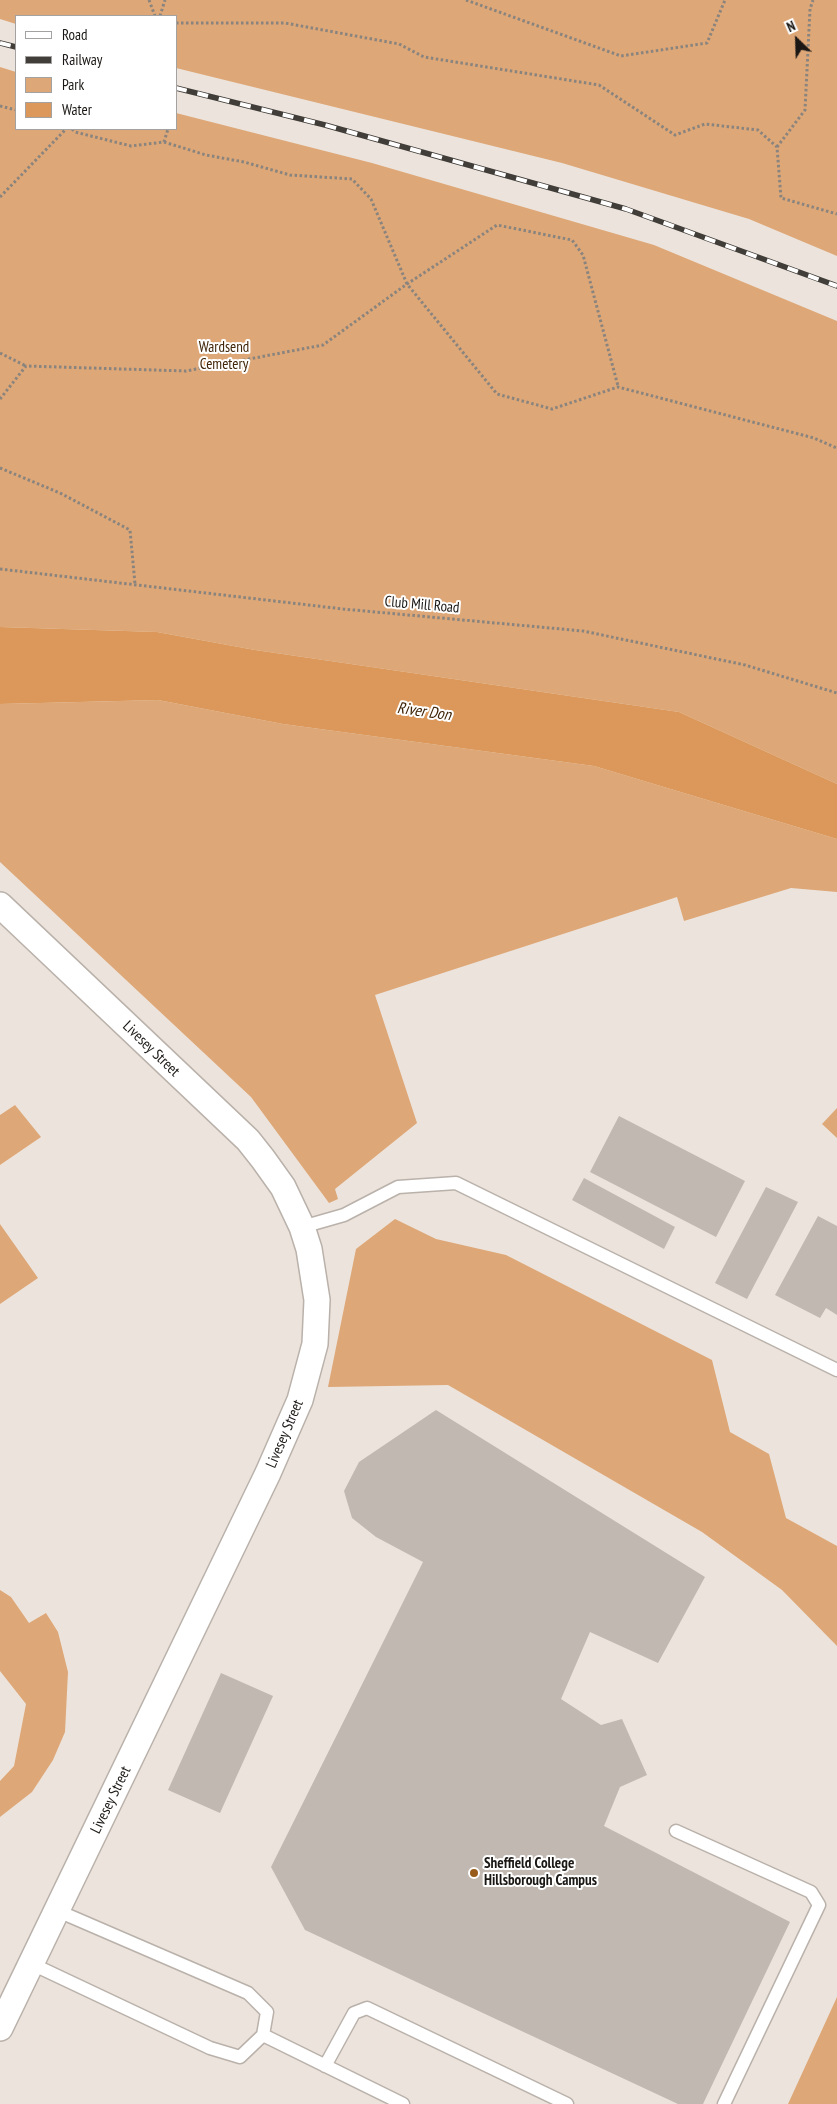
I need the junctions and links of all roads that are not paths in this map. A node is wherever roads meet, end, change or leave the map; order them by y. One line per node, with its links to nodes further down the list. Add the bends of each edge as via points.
1 (0, 905): 2 (street, Livesey Street, via 248,1140 283,1187)
2 (302, 1227): 3 (lane, via 344,1215 398,1187 456,1183); 5 (street, Livesey Street, via 310,1249 317,1300 315,1344 300,1400)
3 (837, 1370)
4 (676, 1831): 12 (lane, via 811,1892 819,1905)
5 (58, 1911): 6 (street, Livesey Street); 8 (lane, via 248,1993 267,2012)
6 (32, 1964): 7 (street, Livesey Street); 8 (lane, via 210,2048 240,2056)
7 (0, 2028)
8 (263, 2035): 9 (lane)
9 (325, 2066): 10 (lane); 11 (lane, via 354,2013 368,2008)
10 (403, 2104)
11 (568, 2104)
12 (724, 2104)

